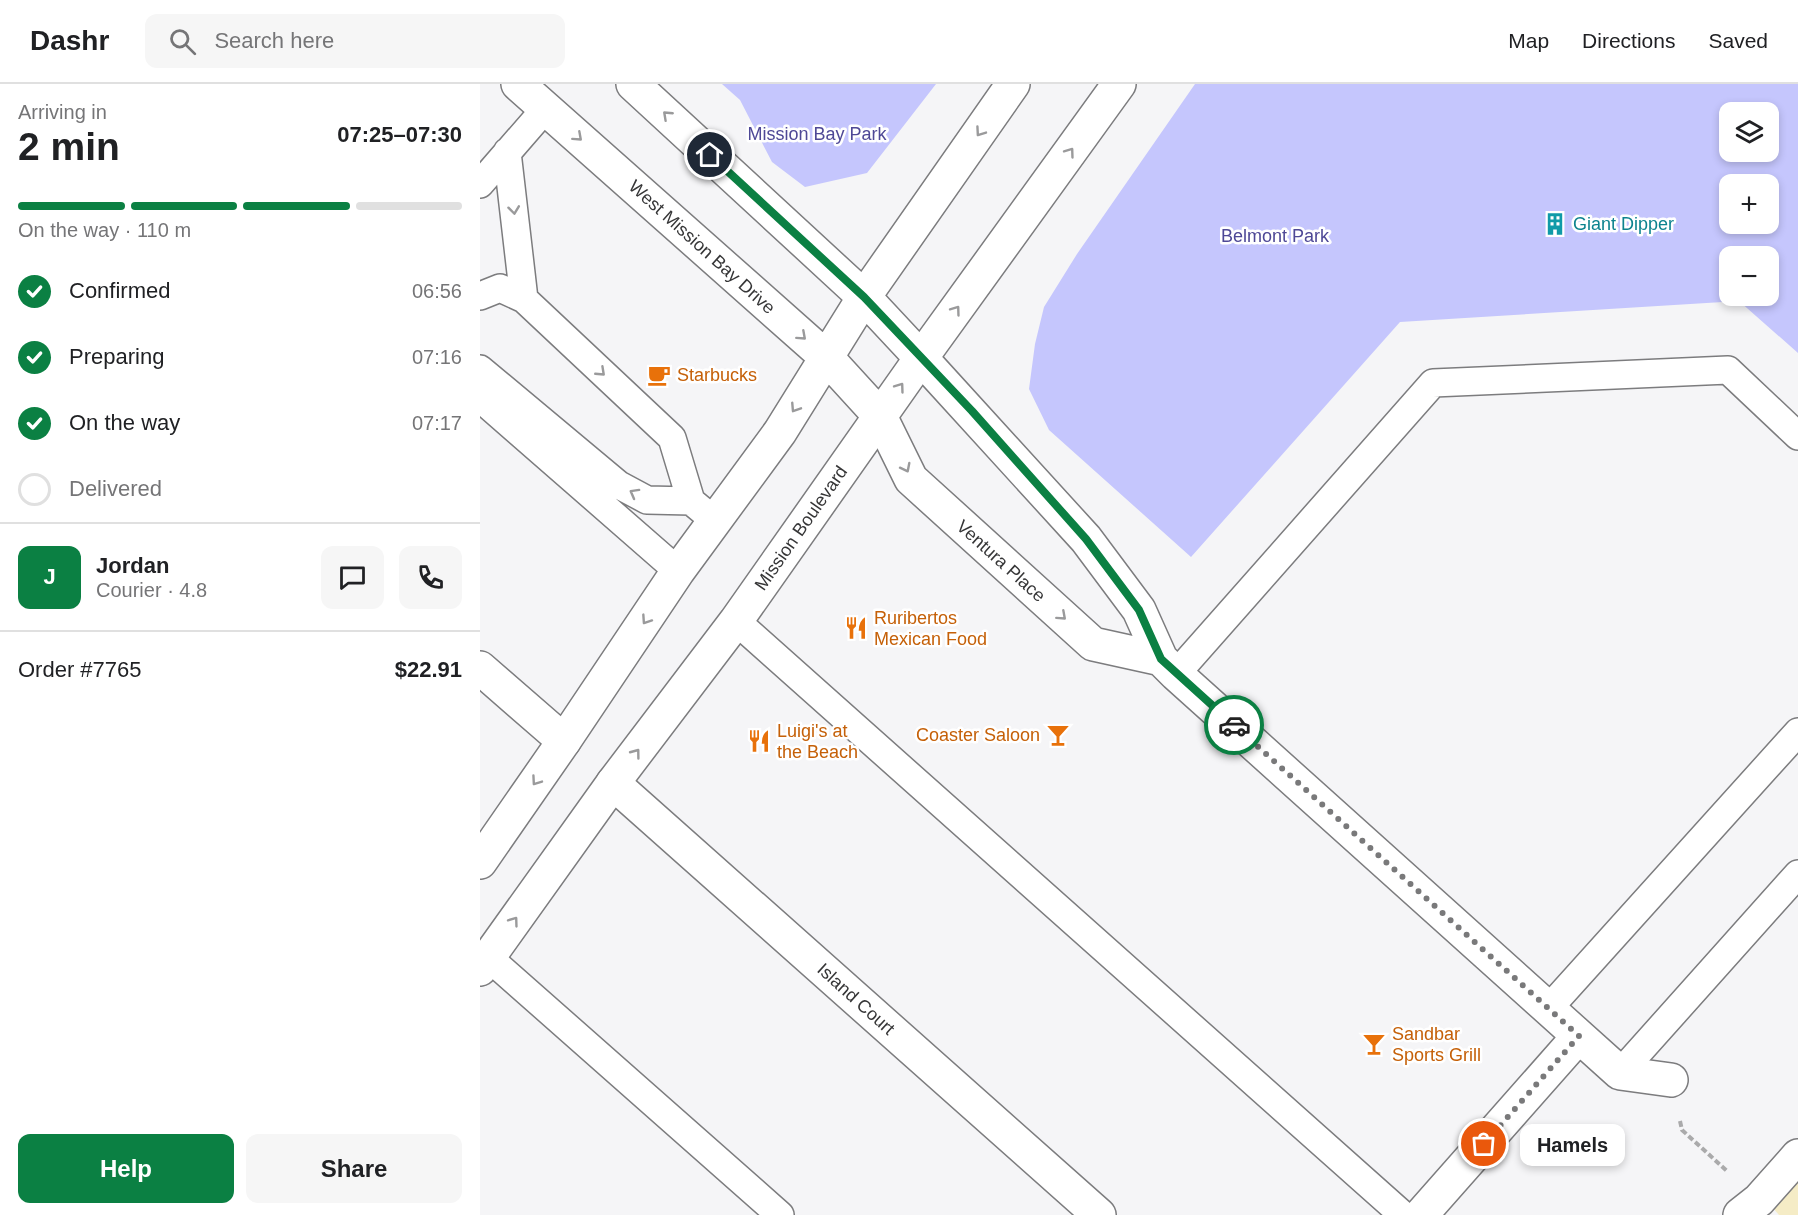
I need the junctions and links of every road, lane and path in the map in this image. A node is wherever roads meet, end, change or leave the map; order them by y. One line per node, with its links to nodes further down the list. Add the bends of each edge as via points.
1 (519, 84): 5 (main road, West Mission Bay Drive)
2 (633, 84): 9 (main road, one-way to 2)
3 (1013, 84): 9 (main road, one-way to 9)
4 (1119, 84): 12 (main road, Mission Boulevard, one-way to 4)
5 (546, 108): 6 (lane); 11 (main road, West Mission Bay Drive, one-way to 11)
6 (507, 152): 7 (lane); 10 (lane, one-way to 10)
7 (480, 184)
8 (480, 296): 10 (lane, via 500,288)
9 (864, 297): 11 (main road); 12 (main road)
10 (524, 299): 17 (lane, one-way to 17, via 672,438)
11 (827, 358): 15 (main road, West Mission Bay Drive); 17 (main road, one-way to 17, via 780,432)
12 (921, 358): 15 (main road, Mission Boulevard, one-way to 12); 20 (main road, Ventura Place, via 1086,539 1139,610)
13 (480, 369): 17 (lane, one-way to 13, via 647,500 620,485)
14 (480, 398): 18 (lane)
15 (880, 416): 19 (main road, Mission Boulevard); 20 (main road, Ventura Place, one-way to 20, via 911,479 1093,644)
16 (1798, 435): 20 (lane, via 1728,370 1433,383)
17 (703, 511): 18 (main road)
18 (678, 571): 23 (main road, one-way to 23)
19 (736, 621): 24 (main road, Mission Boulevard, one-way to 19); 36 (lane)
20 (1169, 667): 28 (main road, Ventura Place)
21 (480, 668): 23 (main road)
22 (1798, 732): 28 (lane)
23 (564, 741): 25 (main road, one-way to 25)
24 (613, 783): 27 (main road, Mission Boulevard, one-way to 24); 35 (main road, Island Court)
25 (480, 862)
26 (1798, 874): 30 (lane)
27 (484, 963): 34 (lane)
28 (1549, 1008): 29 (main road, Ventura Place)
29 (1579, 1036): 30 (main road, Ventura Place); 37 (main road)
30 (1620, 1073): 31 (main road)
31 (1671, 1080): 33 (path, via 1682,1130)
32 (1798, 1156): 33 (main road)
33 (1749, 1207)
34 (780, 1215)
35 (1100, 1215)
36 (1402, 1215)
37 (1421, 1215)

